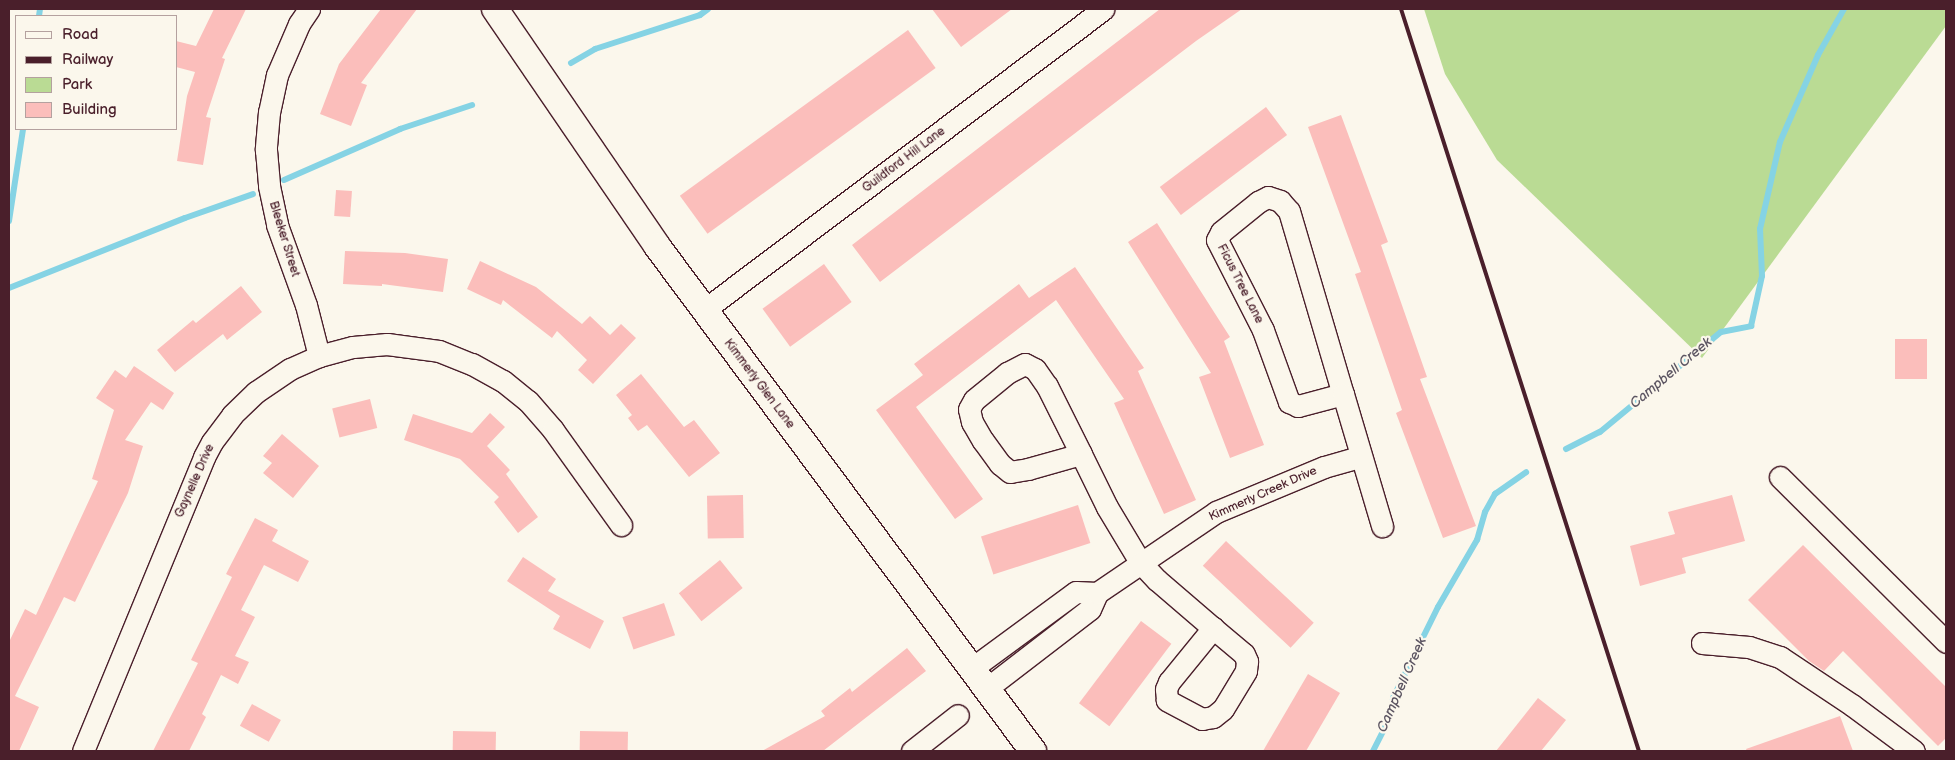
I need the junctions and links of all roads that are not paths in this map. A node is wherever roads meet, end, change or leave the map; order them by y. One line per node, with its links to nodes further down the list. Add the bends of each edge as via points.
1 (309, 9): 5 (street, Bleeker Street, via 277,75 269,112 266,150 277,225 306,305)
2 (495, 9): 4 (street, Kimmerly Glen Lane)
3 (1102, 9): 4 (street, Guildford Hill Lane)
4 (704, 310): 16 (street, Kimmerly Glen Lane)
5 (319, 356): 10 (street, Gaynelle Drive, via 353,347 387,344 439,352 472,364 503,381 528,401 553,430); 18 (street, Gaynelle Drive, via 290,369 256,392 232,415 212,442)
6 (1343, 394): 6 (street, Ficus Tree Lane, via 1298,406 1289,402 1263,330 1217,240 1221,232 1268,197 1280,201 1289,211); 8 (street, Ficus Tree Lane)
7 (1081, 454): 7 (street, via 1010,472 983,441 969,409 974,400 1007,373 1025,364 1035,369 1047,386); 12 (street, via 1106,507)
8 (1360, 457): 11 (street, Ficus Tree Lane); 12 (street, Kimmerly Creek Drive, via 1324,467 1216,512)
9 (1780, 477): 14 (street)
10 (621, 525)
11 (1382, 526)
12 (1140, 562): 13 (street); 16 (street, Kimmerly Creek Drive, via 1097,593 1090,609)
13 (1212, 628)
14 (1946, 642)
15 (1702, 643): 21 (street, via 1749,647 1780,657)
16 (978, 679): 20 (street, Kimmerly Glen Lane)
17 (958, 715): 19 (street)
18 (83, 751)
19 (912, 751)
20 (1033, 751)
21 (1914, 751)

